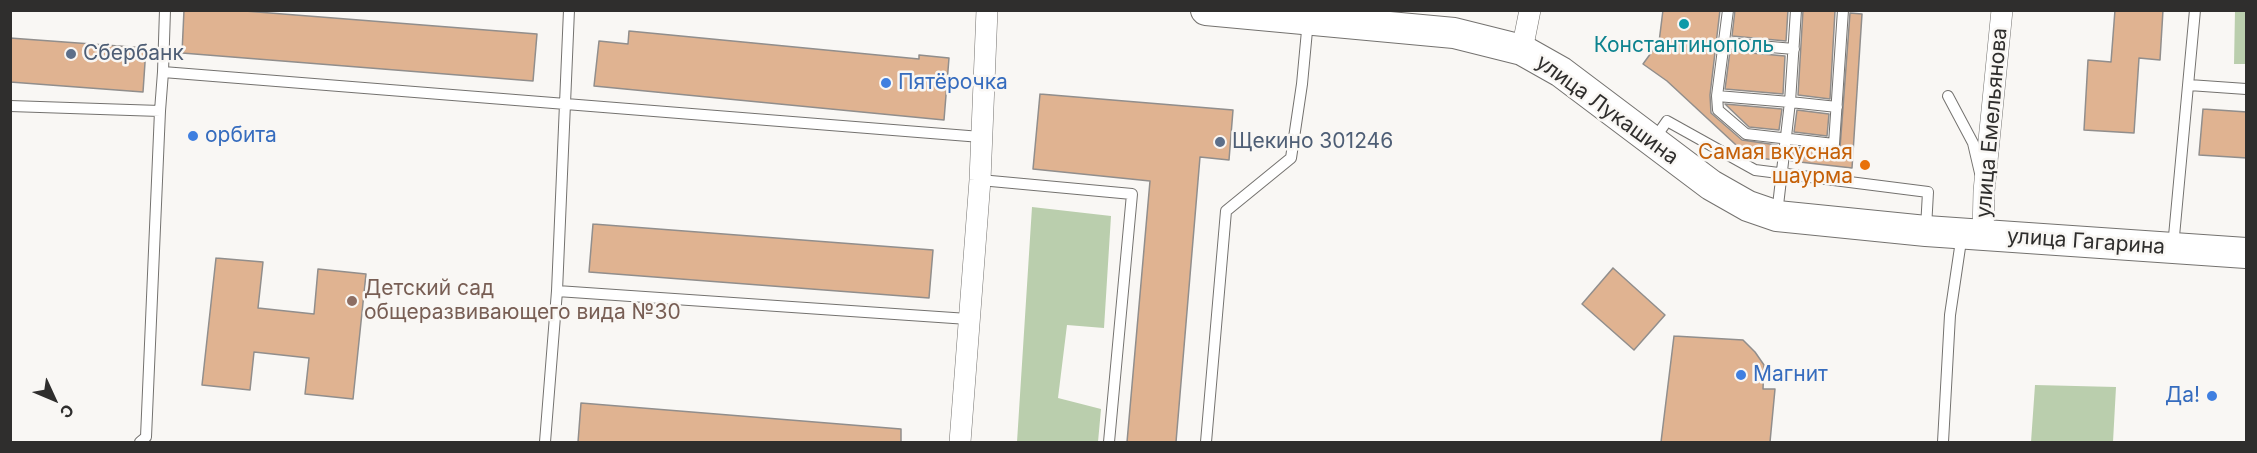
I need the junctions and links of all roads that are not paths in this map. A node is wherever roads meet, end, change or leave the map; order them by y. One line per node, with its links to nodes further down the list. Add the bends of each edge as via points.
1 (165, 10): 16 (lane)
2 (569, 10): 22 (lane)
3 (987, 10): 26 (street)
4 (1206, 10): 11 (main road, улица Лукашина)
5 (1530, 10): 15 (street)
6 (1728, 10): 13 (lane)
7 (1796, 10): 14 (lane)
8 (1843, 10): 24 (lane)
9 (2002, 10): 31 (street, улица Емельянова)
10 (2196, 10): 17 (lane)
11 (1257, 13): 12 (main road, улица Лукашина)
12 (1308, 20): 15 (main road, улица Лукашина, via 1454,33); 43 (lane, via 1292,158 1226,211)
13 (1724, 43): 14 (lane); 19 (lane)
14 (1794, 49): 21 (lane)
15 (1522, 50): 28 (main road, улица Лукашина, via 1561,72)
16 (163, 72): 22 (lane); 25 (lane)
17 (2189, 85): 18 (lane); 35 (lane)
18 (2247, 88)
19 (1717, 96): 21 (lane); 27 (lane, via 1718,110 1746,134)
20 (1948, 96): 31 (lane, via 1973,143)
21 (1790, 102): 24 (lane); 27 (lane)
22 (566, 105): 26 (lane); 37 (lane)
23 (10, 106): 25 (lane)
24 (1837, 107): 27 (lane, via 1834,144)
25 (160, 111): 39 (lane, via 146,437)
26 (981, 137): 30 (street)
27 (1785, 140): 29 (lane)
28 (1653, 141): 29 (lane, via 1667,121 1755,170); 32 (main road, улица Лукашина, via 1710,185 1748,206)
29 (1782, 173): 32 (lane); 33 (lane, via 1928,192)
30 (980, 180): 38 (street); 42 (lane, via 1132,194)
31 (1984, 191): 34 (street, улица Емельянова)
32 (1777, 216): 33 (main road, улица Лукашина)
33 (1926, 231): 34 (main road, улица Гагарина)
34 (1973, 234): 35 (main road, улица Гагарина); 44 (lane, via 1950,315)
35 (2173, 248): 36 (main road, улица Гагарина)
36 (2247, 253)
37 (557, 291): 38 (lane); 40 (lane)
38 (968, 319): 41 (street)
39 (140, 442)
40 (545, 442)
41 (960, 442)
42 (1109, 442)
43 (1206, 442)
44 (1943, 442)

